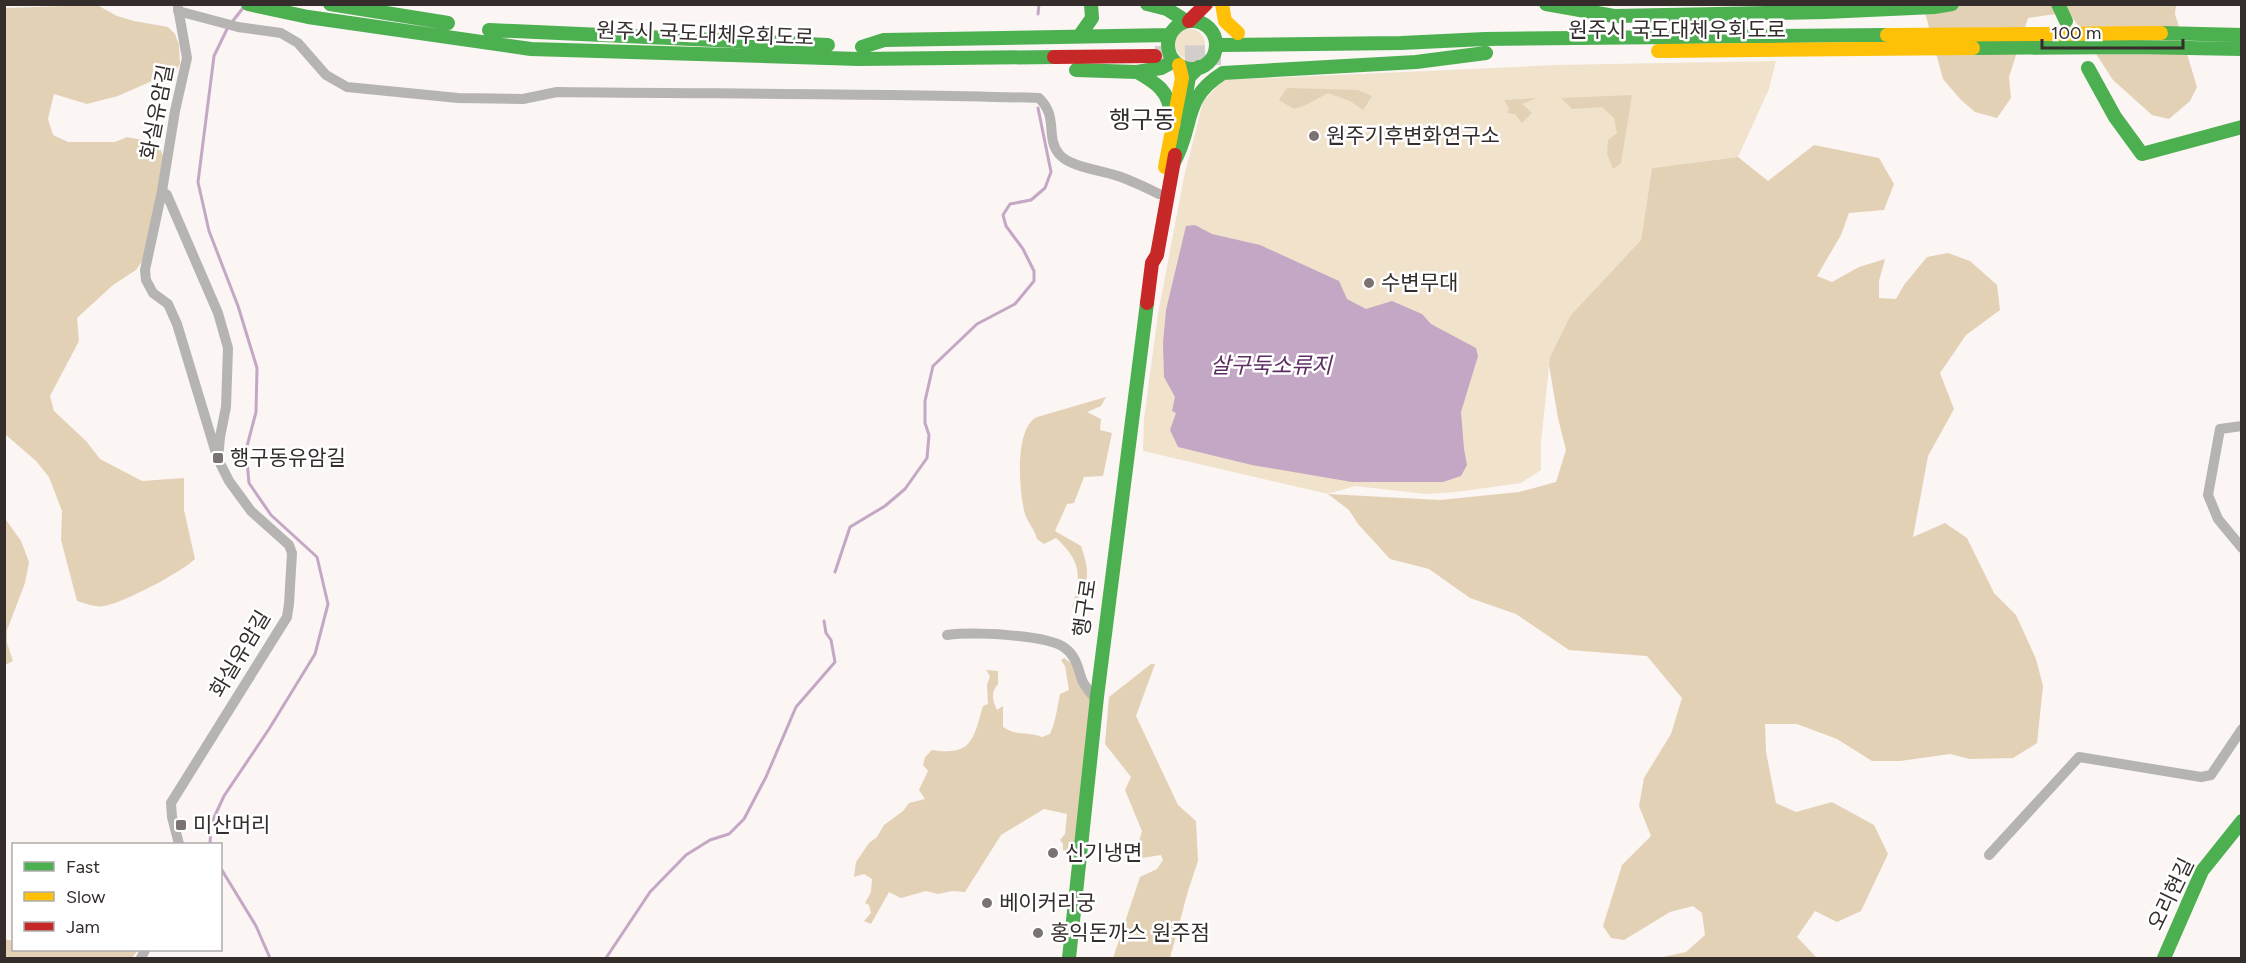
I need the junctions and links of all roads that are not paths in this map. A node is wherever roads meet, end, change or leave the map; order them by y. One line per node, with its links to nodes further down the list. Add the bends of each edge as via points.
1 (330, 4): 22 (main road, via 504,32)
2 (1091, 4): 16 (main road, via 1092,18)
3 (1147, 4): 10 (main road)
4 (1206, 4): 14 (main road)
5 (1222, 4): 15 (main road, via 1223,19); 18 (main road, via 1211,15)
6 (1546, 4): 11 (main road, via 1614,16 1825,12)
7 (1952, 4): 11 (main road)
8 (2058, 4): 13 (main road)
9 (253, 5): 22 (main road, 원주시 국도대체우회도로, via 531,49)
10 (1156, 5): 14 (main road)
11 (1915, 6)
12 (178, 8): 30 (street, 화실유암길, via 187,58); 31 (street, via 238,27 281,33 298,43 326,75 347,87 458,98 523,99 557,92 1039,98 1048,107 1059,155)
13 (2066, 21)
14 (1180, 26): 16 (main road); 18 (main road, via 1202,23); 23 (main road, via 1168,50)
15 (1238, 33): 18 (main road); 19 (main road, via 1412,31)
16 (1080, 35): 22 (main road, via 884,40)
17 (2241, 35): 19 (main road, 원주시 국도대체우회도로, via 2139,33)
18 (1215, 40): 19 (main road, 원주시 국도대체우회도로); 24 (main road, via 1215,50)
19 (1486, 46): 20 (main road, 원주시 국도대체우회도로); 27 (main road, via 1416,62)
20 (2241, 49)
21 (1155, 50): 22 (main road)
22 (860, 53): 26 (main road, via 883,67)
23 (1177, 63): 24 (main road, via 1188,68); 26 (main road); 29 (main road, 행구로, via 1182,78)
24 (1201, 66): 27 (main road); 29 (main road, 행구로, via 1188,82)
25 (2088, 68): 28 (main road, via 2115,117 2142,154)
26 (1137, 72): 29 (main road, via 1157,83 1171,104 1164,151)
27 (1224, 73): 29 (main road, via 1210,79 1197,94 1180,154)
28 (2241, 127)
29 (1169, 163): 31 (main road, 행구로); 32 (main road, 행구로, via 1157,255)
30 (162, 191): 34 (street, 화실유암길, via 218,313 228,348 226,408); 34 (street, 화실유암길, via 146,280 153,293 168,304 177,324)
31 (1160, 194): 32 (main road, 행구로, via 1148,253)
32 (1152, 263): 37 (main road, 행구로)
33 (2241, 426): 35 (street, via 2220,429 2208,495 2218,519)
34 (218, 459): 40 (street, 화실유암길, via 251,511 289,545 290,604 287,616 171,803)
35 (2241, 548)
36 (947, 635): 37 (street, via 1046,639 1065,648 1077,661 1083,682)
37 (1095, 699): 42 (main road, 행구로)
38 (2241, 729): 41 (street, via 2211,775 2201,777 2079,757)
39 (2241, 821): 43 (main road, 오리현길, via 2202,871)
40 (179, 843)
41 (1989, 855)
42 (1069, 958)
43 (2164, 958)

